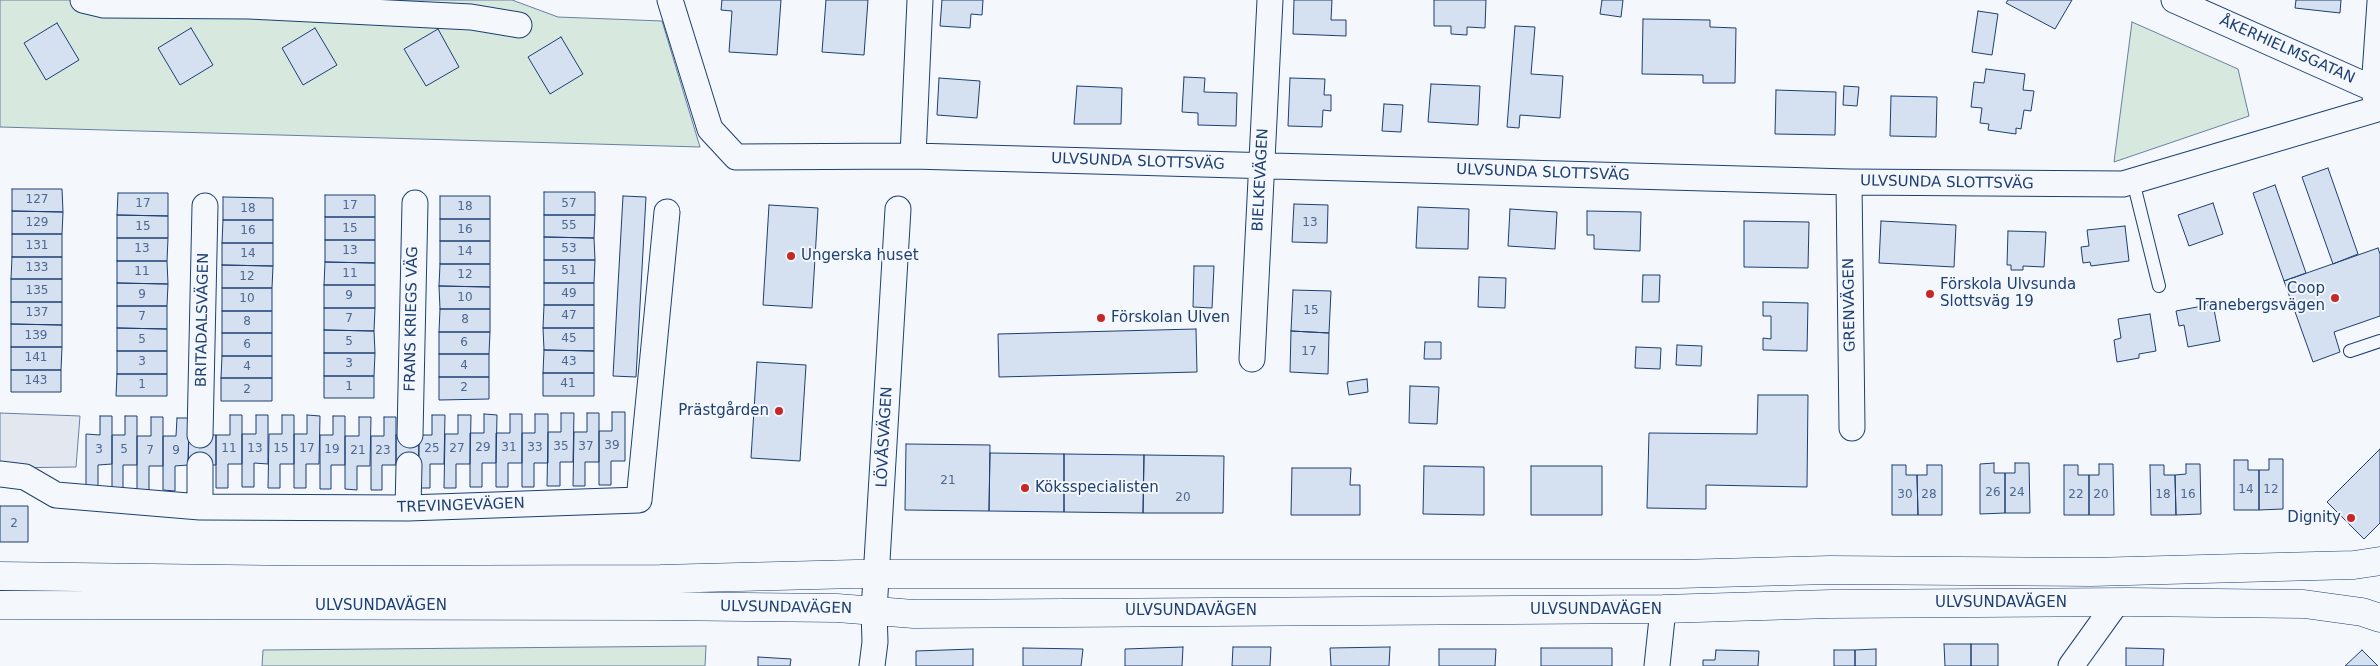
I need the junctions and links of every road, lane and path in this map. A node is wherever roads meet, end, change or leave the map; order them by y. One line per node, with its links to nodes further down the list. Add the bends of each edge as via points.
1 (83, 0): 6 (street, via 104,5)
2 (670, 0): 10 (street, ULVSUNDA SLOTTSVÄG, via 710,129 736,157)
3 (920, 0): 10 (street)
4 (1270, 0): 11 (street, BIELKEVÄGEN)
5 (2174, 0): 9 (street, ÅKERHIELMSGATAN)
6 (150, 2): 8 (street, via 471,17)
7 (2380, 2): 9 (street)
8 (519, 25)
9 (2377, 105): 12 (street, ULVSUNDA SLOTTSVÄG)
10 (913, 156): 11 (street, ULVSUNDA SLOTTSVÄG)
11 (1262, 166): 13 (street, ULVSUNDA SLOTTSVÄG); 21 (street, BIELKEVÄGEN)
12 (2134, 181): 13 (street, ULVSUNDA SLOTTSVÄG, via 2124,184); 18 (lane)
13 (1849, 182): 22 (street, GRENVÄGEN)
14 (415, 203): 24 (street, FRANS KRIEGS VÄG)
15 (205, 206): 23 (street, BRITADALSVÄGEN)
16 (898, 209): 31 (street, LÖVÅSVÄGEN)
17 (666, 212): 29 (street, TREVINGEVÄGEN, via 638,500)
18 (2159, 286)
19 (2380, 341): 20 (lane)
20 (2350, 351)
21 (1252, 359)
22 (1852, 428)
23 (200, 435)
24 (410, 435)
25 (200, 465): 28 (street)
26 (409, 465): 29 (street)
27 (0, 474): 28 (street, TREVINGEVÄGEN, via 25,478 56,495)
28 (200, 507): 29 (street, TREVINGEVÄGEN)
29 (408, 508)
30 (2380, 561): 31 (main road, ULVSUNDAVÄGEN, via 2354,565 2091,572 1830,570 1678,574)
31 (876, 575): 32 (main road, ULVSUNDAVÄGEN, via 322,580); 36 (street, LÖVÅSVÄGEN)
32 (0, 576)
33 (2117, 602): 35 (main road, ULVSUNDAVÄGEN); 37 (main road, ULVSUNDAVÄGEN, via 2304,604 2362,612); 40 (street)
34 (0, 605): 36 (main road, ULVSUNDAVÄGEN, via 654,606)
35 (1663, 609): 36 (main road, ULVSUNDAVÄGEN, via 924,614); 39 (street)
36 (874, 611): 38 (street, LÖVÅSVÄGEN)
37 (2380, 618)
38 (872, 666)
39 (1657, 666)
40 (2071, 666)

